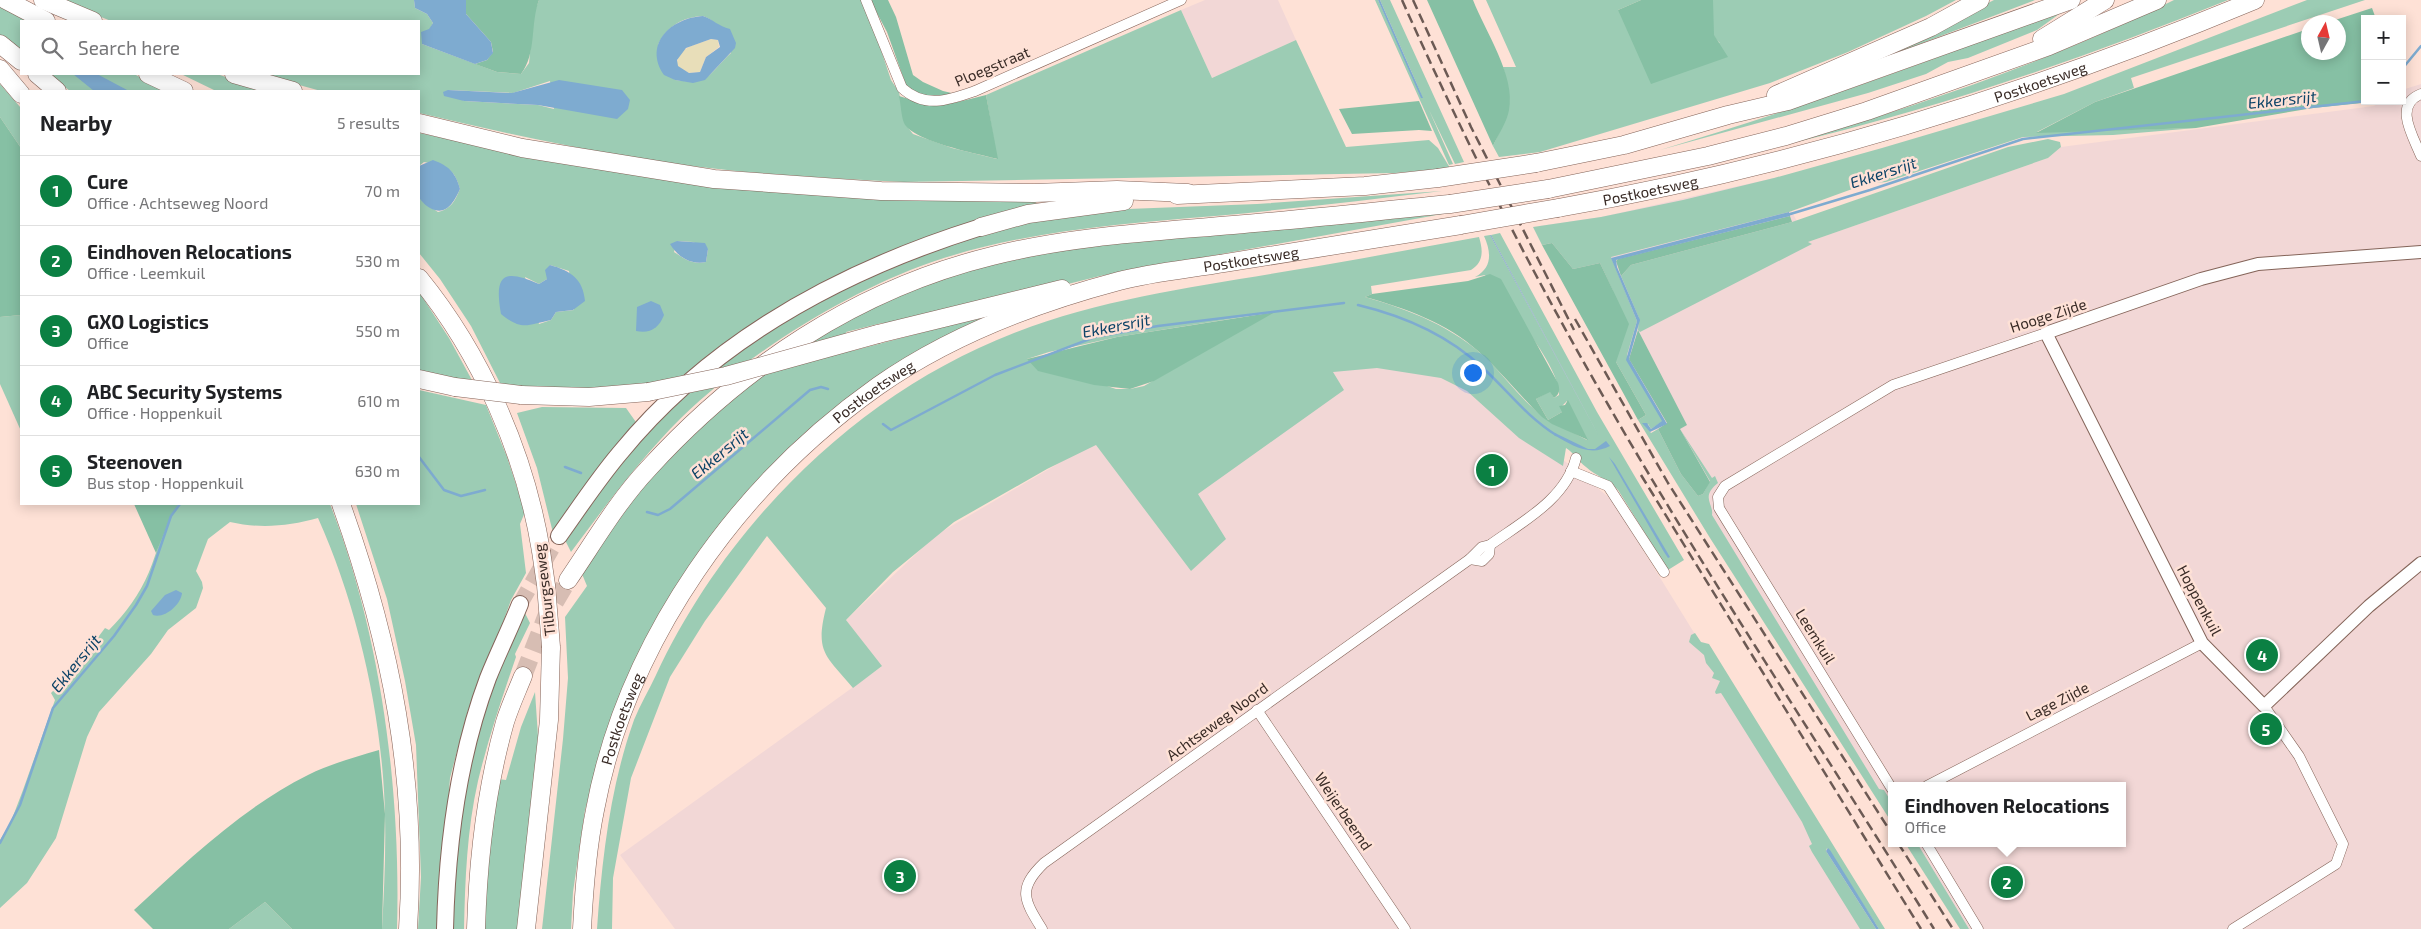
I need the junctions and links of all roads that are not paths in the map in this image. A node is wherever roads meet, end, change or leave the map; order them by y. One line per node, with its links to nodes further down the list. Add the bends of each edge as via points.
1 (6, 0): 10 (highway)
2 (43, 0): 11 (highway)
3 (866, 0): 4 (street, Ploegstraat, via 902,88 908,94 930,102 947,101 975,91)
4 (1181, 0)
5 (1980, 0): 24 (highway, via 1931,27)
6 (2105, 0): 14 (highway, Postkoetsweg)
7 (2157, 0): 14 (highway, Postkoetsweg)
8 (2255, 0): 31 (highway, Postkoetsweg, bridge, via 2152,43 2056,77 1876,134 1641,194)
9 (2065, 3): 24 (highway, via 1788,102)
10 (44, 20)
11 (91, 20)
12 (0, 44): 13 (highway)
13 (20, 60)
14 (2004, 63): 41 (highway, Postkoetsweg, bridge, via 1786,136 1632,173 1450,204 1091,238 991,256 893,290 805,335 732,387 640,478)
15 (0, 69): 22 (highway)
16 (38, 75): 19 (highway)
17 (150, 75): 20 (highway)
18 (237, 75): 21 (highway)
19 (56, 90)
20 (182, 90)
21 (290, 90)
22 (20, 93)
23 (2421, 94): 26 (street, via 2412,98 2406,108 2406,120)
24 (1728, 115): 27 (highway, bridge, via 1624,145 1438,178 1365,186)
25 (420, 123): 27 (highway, via 522,148 714,179 881,191 1034,193 1116,190)
26 (2421, 156)
27 (1188, 194): 28 (highway, via 1060,208)
28 (981, 227): 38 (highway, via 926,244 830,286 782,313 742,341 650,420 621,452)
29 (2421, 252): 32 (street, Hooge Zijde, via 2258,264 2201,279)
30 (420, 279): 53 (highway, Tilburgseweg, bridge, via 475,361 502,418 517,458 541,551 550,618 550,720)
31 (1121, 281): 33 (highway, bridge, via 1046,292 726,376 648,392 589,397 521,395); 54 (highway, Postkoetsweg, via 1016,315 910,366 826,427 780,468 753,498 703,560 679,596 645,661 623,713 594,811)
32 (2046, 333): 36 (street, Hooge Zijde, via 1893,385 1725,486); 43 (street, Hoppenkuil)
33 (420, 379)
34 (1576, 458): 35 (street, Achtseweg Noord)
35 (1572, 471): 40 (street, via 1608,486); 46 (street, Achtseweg Noord, via 1554,497)
36 (1718, 497): 48 (street, Leemkuil, via 1719,508)
37 (341, 505): 50 (highway, via 373,600 392,683 410,815)
38 (559, 536)
39 (2421, 563): 45 (street, via 2369,606)
40 (1664, 572)
41 (568, 580)
42 (520, 604): 51 (highway, via 488,678 459,782 446,879)
43 (2202, 643): 45 (street, Hoppenkuil); 47 (street, Lage Zijde)
44 (523, 676): 52 (highway, via 506,720 489,786 477,880)
45 (2264, 706): 58 (street, Hoppenkuil, via 2299,756 2342,844 2336,864)
46 (1257, 710): 55 (street, Achtseweg Noord, via 1034,873 1028,881 1027,900); 56 (street, Weijerbeemd)
47 (1935, 782)
48 (1888, 783)
49 (1928, 847): 57 (street)
50 (408, 929)
51 (445, 929)
52 (476, 929)
53 (526, 929)
54 (582, 929)
55 (1042, 929)
56 (1405, 929)
57 (1978, 929)
58 (2233, 929)

